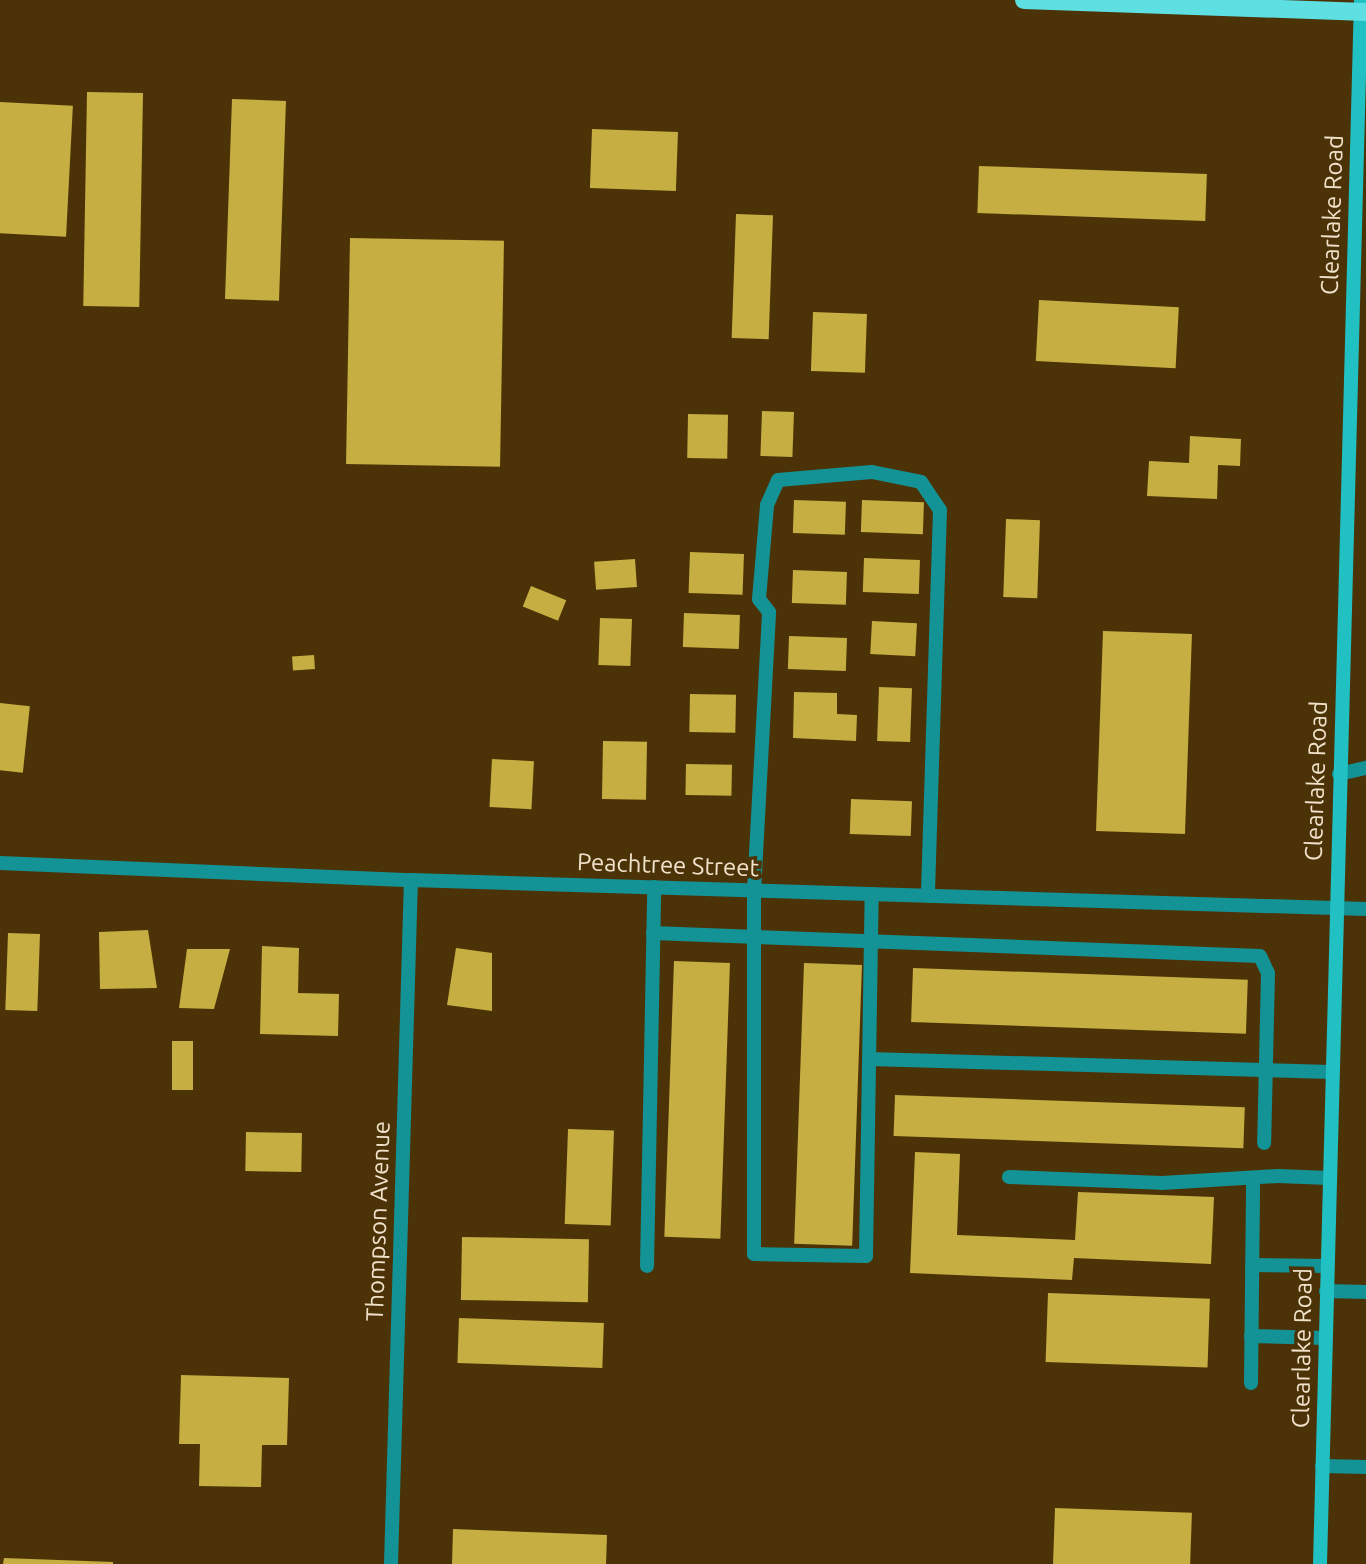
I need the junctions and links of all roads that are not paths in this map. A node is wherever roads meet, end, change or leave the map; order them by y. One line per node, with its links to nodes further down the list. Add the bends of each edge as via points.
1 (1024, 0): 2 (main road)
2 (1363, 8): 4 (main road, Clearlake Road)
3 (1366, 768): 4 (street)
4 (1339, 774): 11 (main road, Clearlake Road)
5 (0, 863): 6 (street, Peachtree Street)
6 (411, 880): 7 (street, Peachtree Street); 33 (street, Thompson Avenue)
7 (654, 887): 8 (street, Peachtree Street); 13 (street)
8 (754, 891): 9 (street, Peachtree Street); 10 (street, via 769,612 760,599 767,505 778,480 872,472 921,482 940,510); 14 (street)
9 (872, 894): 10 (street, Peachtree Street); 15 (street)
10 (928, 896): 11 (street, Peachtree Street)
11 (1335, 908): 12 (street, Peachtree Street); 18 (main road, Clearlake Road)
12 (1366, 909)
13 (653, 933): 14 (street); 24 (street)
14 (754, 935): 15 (street); 16 (street, via 754,1254 866,1256)
15 (871, 941): 16 (street); 17 (street, via 1260,956 1268,973)
16 (869, 1059): 17 (street)
17 (1267, 1071): 18 (street); 19 (street)
18 (1331, 1072): 22 (main road, Clearlake Road)
19 (1264, 1143)
20 (1009, 1177): 21 (street, via 1162,1183)
21 (1253, 1178): 22 (street); 23 (street)
22 (1329, 1178): 25 (main road, Clearlake Road)
23 (1252, 1265): 25 (street); 28 (street)
24 (647, 1266)
25 (1327, 1266): 26 (main road, Clearlake Road)
26 (1326, 1291): 27 (street); 29 (main road, Clearlake Road)
27 (1366, 1292)
28 (1251, 1336): 29 (street); 30 (street)
29 (1325, 1338): 31 (main road, Clearlake Road)
30 (1251, 1383)
31 (1322, 1466): 32 (street); 34 (main road, Clearlake Road)
32 (1366, 1467)
33 (391, 1564)
34 (1320, 1564)

